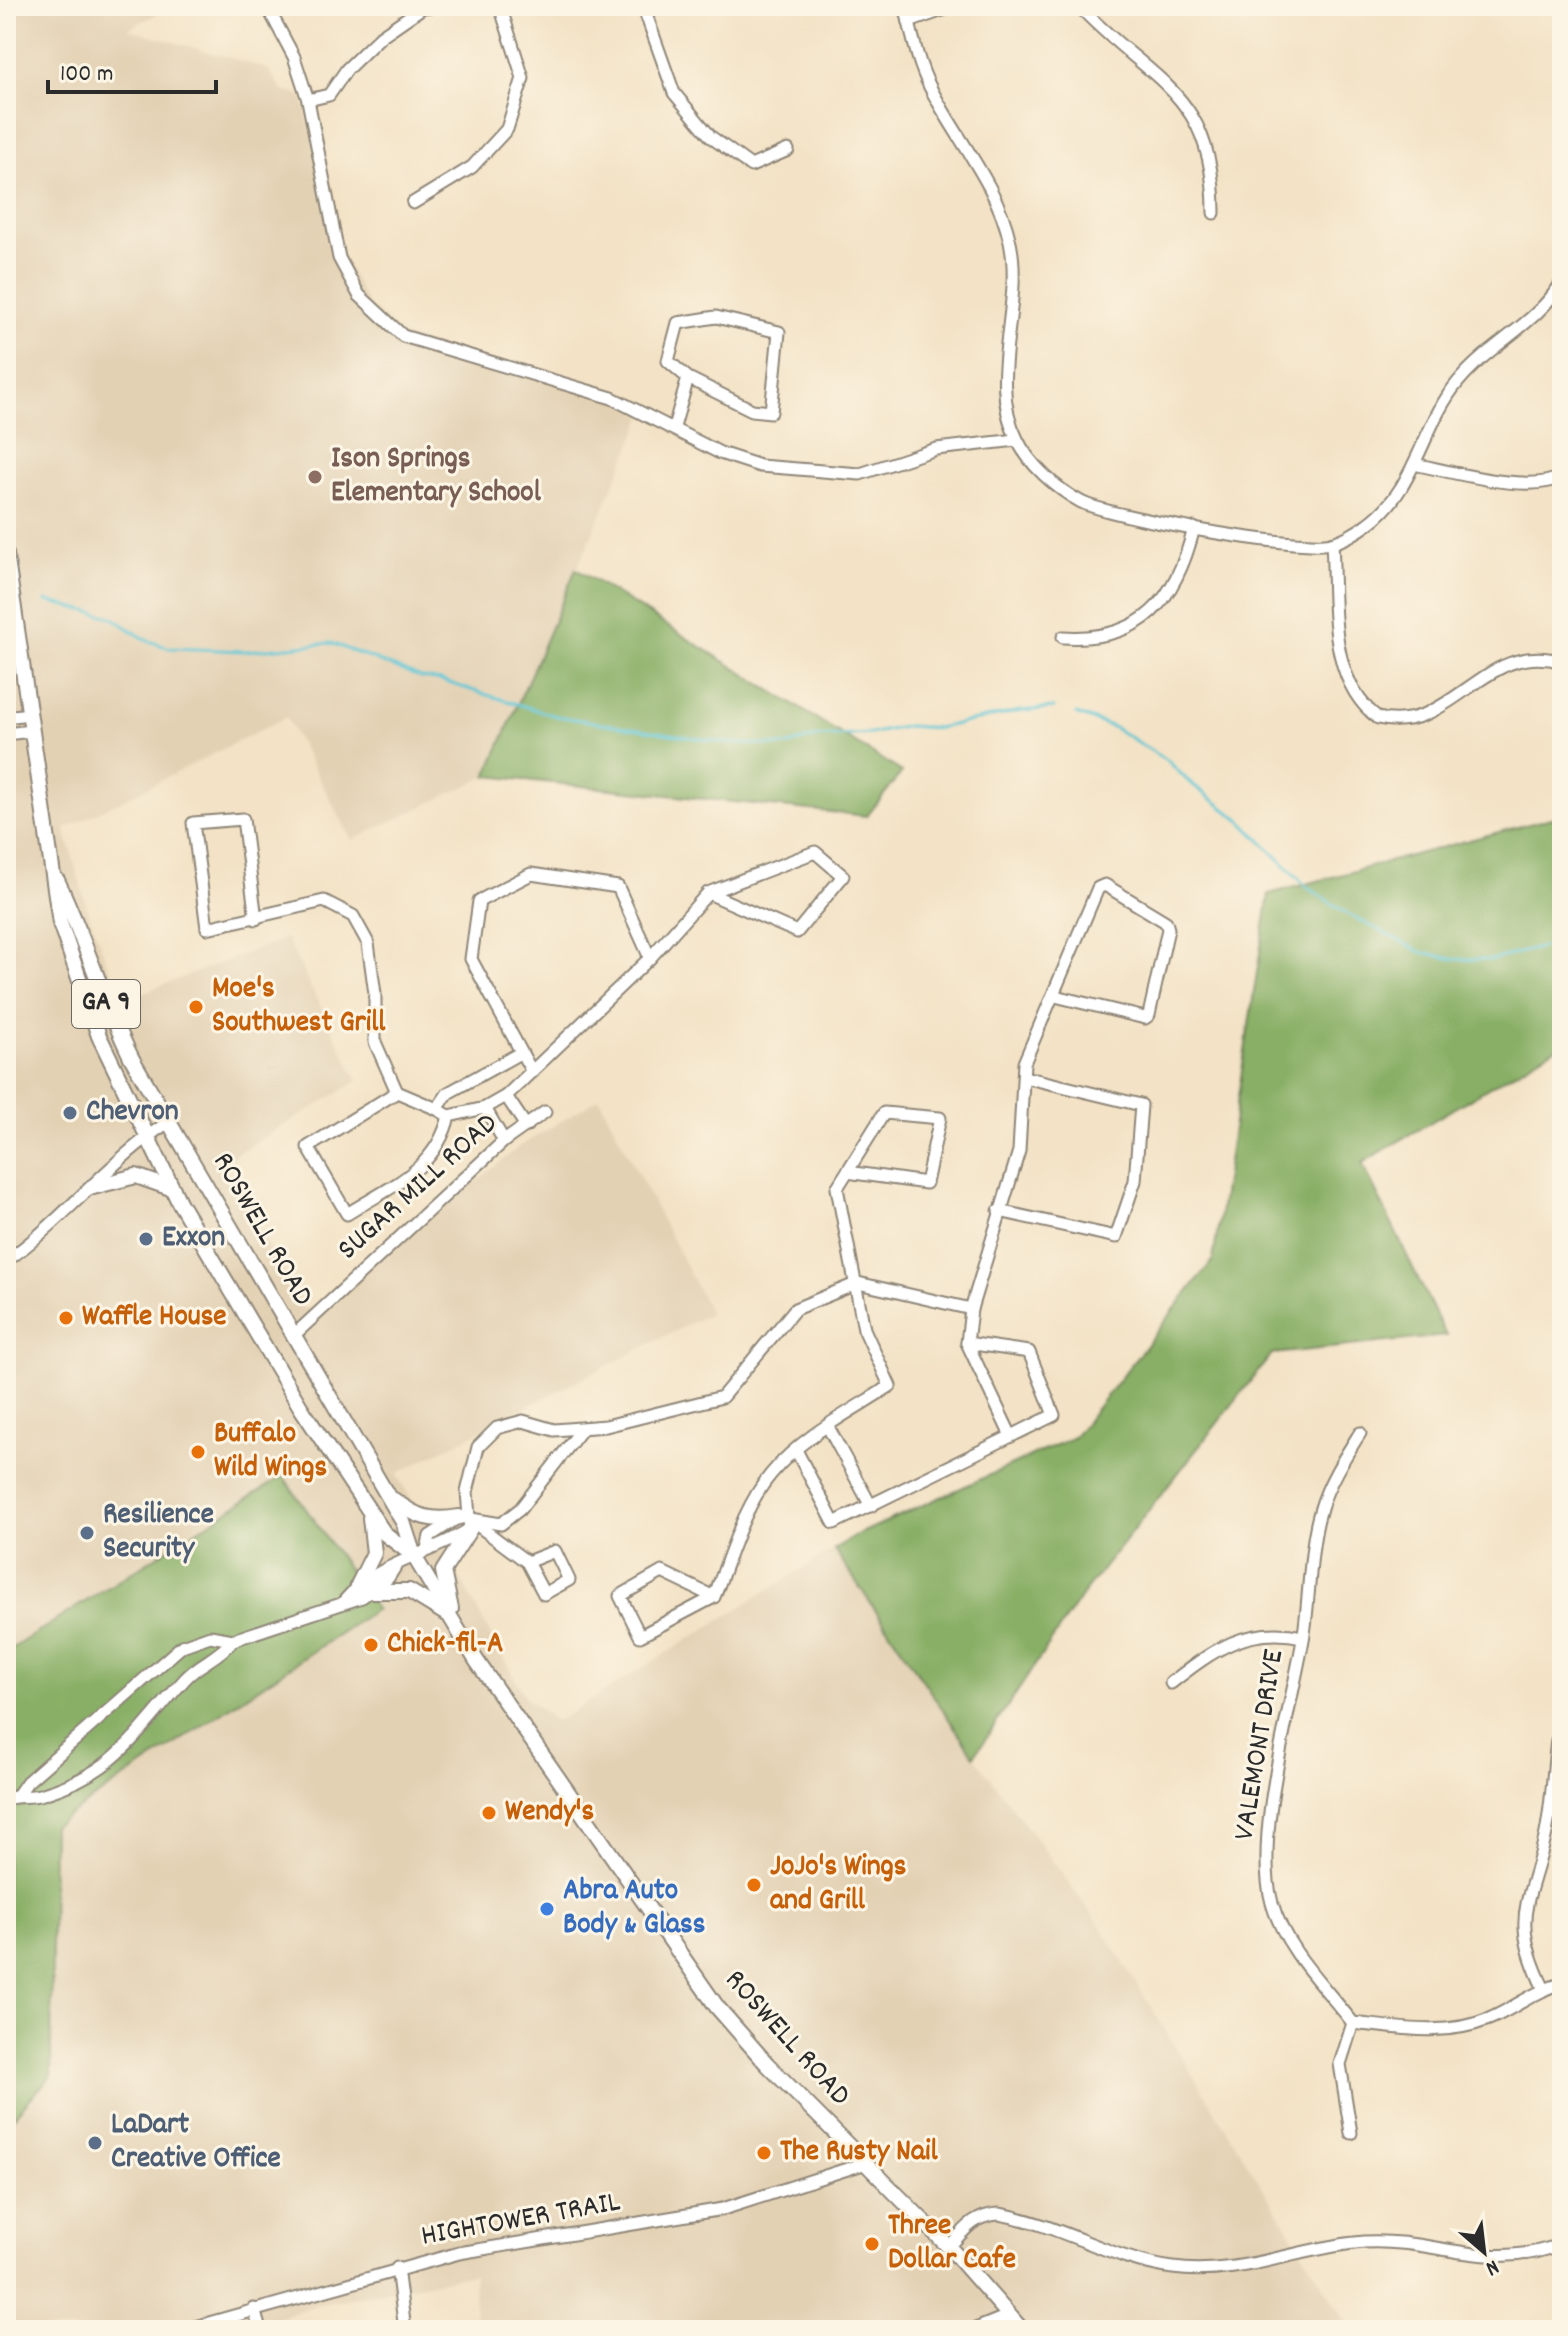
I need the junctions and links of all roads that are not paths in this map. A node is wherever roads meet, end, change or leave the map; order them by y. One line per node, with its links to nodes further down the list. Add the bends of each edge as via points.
1 (267, 6): 9 (street, via 294,57)
2 (432, 6): 9 (street, via 381,36 329,95)
3 (500, 6): 11 (street, via 523,78 507,129 472,167)
4 (643, 6): 10 (street, via 674,93 711,137 751,166)
5 (905, 6): 8 (street)
6 (954, 6): 8 (street)
7 (1079, 6): 12 (street, via 1162,79 1194,117 1211,160)
8 (909, 22): 16 (street, via 928,83 986,179 1009,238 1014,277 1005,386)
9 (308, 100): 15 (street, via 339,258 359,295 390,328 417,342 612,398)
10 (788, 150)
11 (413, 203)
12 (1214, 213)
13 (1562, 282): 17 (street, via 1532,319 1485,353 1457,382 1434,416)
14 (688, 378): 14 (street, via 752,410 771,412 779,332 716,317 678,323 668,361); 15 (street)
15 (674, 427): 16 (street, via 720,453 760,466 860,474 936,449)
16 (1017, 440): 19 (street, via 1044,474 1081,502)
17 (1414, 464): 18 (street, via 1485,479 1551,483); 20 (street, via 1369,524)
18 (1562, 476)
19 (1194, 528): 20 (street); 22 (street, via 1179,578 1151,613 1110,635)
20 (1332, 543): 23 (street, via 1338,650 1357,696 1378,718 1421,719 1520,658)
21 (6, 554): 24 (main road, ROSWELL ROAD / GA 9)
22 (1063, 637)
23 (1562, 662)
24 (29, 714): 25 (street); 26 (main road, ROSWELL ROAD / GA 9)
25 (6, 717)
26 (31, 731): 27 (street); 28 (main road, ROSWELL ROAD / GA 9)
27 (6, 734)
28 (57, 880): 42 (main road, ROSWELL ROAD / GA 9, via 110,1013); 44 (main road, ROSWELL ROAD / GA 9, via 60,923 86,1000)
29 (708, 893): 29 (street, via 797,932 843,876 815,852); 31 (street)
30 (256, 919): 30 (street, via 207,928 193,823 243,819); 36 (street, via 324,901 353,916 368,943 375,1042)
31 (650, 958): 33 (street, via 618,887 531,874 479,901 471,959); 34 (street)
32 (1055, 996): 32 (street, via 1098,888 1105,885 1166,922 1145,1018); 35 (street, via 1024,1063)
33 (520, 1053): 34 (street); 39 (street, via 448,1093)
34 (532, 1072): 37 (street)
35 (1024, 1077): 49 (street, via 1019,1151); 49 (street, via 1141,1105 1135,1181 1116,1237)
36 (397, 1092): 39 (street); 41 (street, via 308,1147 347,1214 421,1167 437,1151)
37 (506, 1096): 38 (street); 43 (street)
38 (485, 1108): 41 (street); 45 (street)
39 (437, 1109): 41 (street)
40 (545, 1112): 43 (street, SUGAR MILL ROAD)
41 (449, 1116)
42 (167, 1123): 44 (street); 53 (main road, ROSWELL ROAD / GA 9)
43 (526, 1126): 45 (street, SUGAR MILL ROAD)
44 (145, 1138): 47 (street); 48 (main road, ROSWELL ROAD / GA 9)
45 (504, 1141): 53 (street, SUGAR MILL ROAD)
46 (847, 1172): 46 (street, via 884,1113 940,1118 924,1185); 51 (street, via 837,1188)
47 (93, 1187): 48 (main road, via 136,1176); 50 (street)
48 (173, 1189): 62 (main road, ROSWELL ROAD / GA 9, via 301,1408)
49 (999, 1211): 52 (street)
50 (6, 1261)
51 (858, 1283): 52 (street); 55 (street, via 864,1329 891,1382); 56 (street, via 795,1309 722,1397)
52 (971, 1309): 54 (street)
53 (293, 1336): 60 (main road, ROSWELL ROAD / GA 9)
54 (967, 1343): 58 (street); 58 (street, via 1029,1352 1055,1414)
55 (828, 1427): 59 (street); 61 (street)
56 (582, 1429): 63 (street, via 520,1509 501,1524); 63 (street, via 554,1430 523,1421 497,1428 478,1447 467,1492)
57 (1360, 1433): 69 (street, VALEMONT DRIVE, via 1320,1511)
58 (1011, 1436): 61 (street)
59 (796, 1450): 61 (street, via 834,1522); 67 (street, via 753,1501)
60 (386, 1493): 63 (main road, via 409,1512 434,1521); 64 (main road, ROSWELL ROAD / GA 9)
61 (871, 1506)
62 (368, 1510): 64 (main road, ROSWELL ROAD / GA 9, via 384,1533); 66 (main road, via 374,1553)
63 (467, 1522): 64 (street, via 439,1549); 65 (street); 68 (main road, via 443,1571)
64 (420, 1552): 66 (street, via 377,1571); 68 (main road, ROSWELL ROAD / GA 9)
65 (527, 1562)
66 (364, 1588): 68 (main road, via 409,1591); 70 (street, via 344,1601)
67 (714, 1597): 67 (street, via 662,1572 620,1596 640,1636)
68 (454, 1621): 78 (main road, ROSWELL ROAD / GA 9, via 711,2000)
69 (1303, 1637): 71 (street, via 1270,1633 1237,1639); 76 (street, VALEMONT DRIVE, via 1268,1835 1268,1883 1277,1918 1294,1949)
70 (233, 1640): 73 (street, via 210,1636 182,1646); 73 (street, via 221,1656 186,1677 157,1716 102,1767 38,1796)
71 (1171, 1683)
72 (1557, 1740): 75 (street, via 1546,1831 1523,1914 1527,1950)
73 (12, 1797)
74 (1562, 1984): 75 (street)
75 (1544, 1989): 76 (street, via 1492,2018 1461,2028)
76 (1353, 2023): 77 (street, via 1340,2064)
77 (1351, 2133)
78 (866, 2163): 80 (main road, ROSWELL ROAD / GA 9); 81 (street, HIGHTOWER TRAIL, via 723,2209 518,2240)
79 (1562, 2244): 80 (street, via 1495,2257 1367,2242 1251,2266 1175,2268 999,2214 972,2221)
80 (949, 2247): 83 (main road, ROSWELL ROAD / GA 9)
81 (397, 2268): 82 (street, HIGHTOWER TRAIL); 86 (street)
82 (254, 2309): 84 (street, HIGHTOWER TRAIL); 85 (street)
83 (1010, 2315): 87 (street); 88 (main road, ROSWELL ROAD / GA 9)
84 (184, 2330)
85 (260, 2330)
86 (405, 2330)
87 (973, 2330)
88 (1022, 2330)

